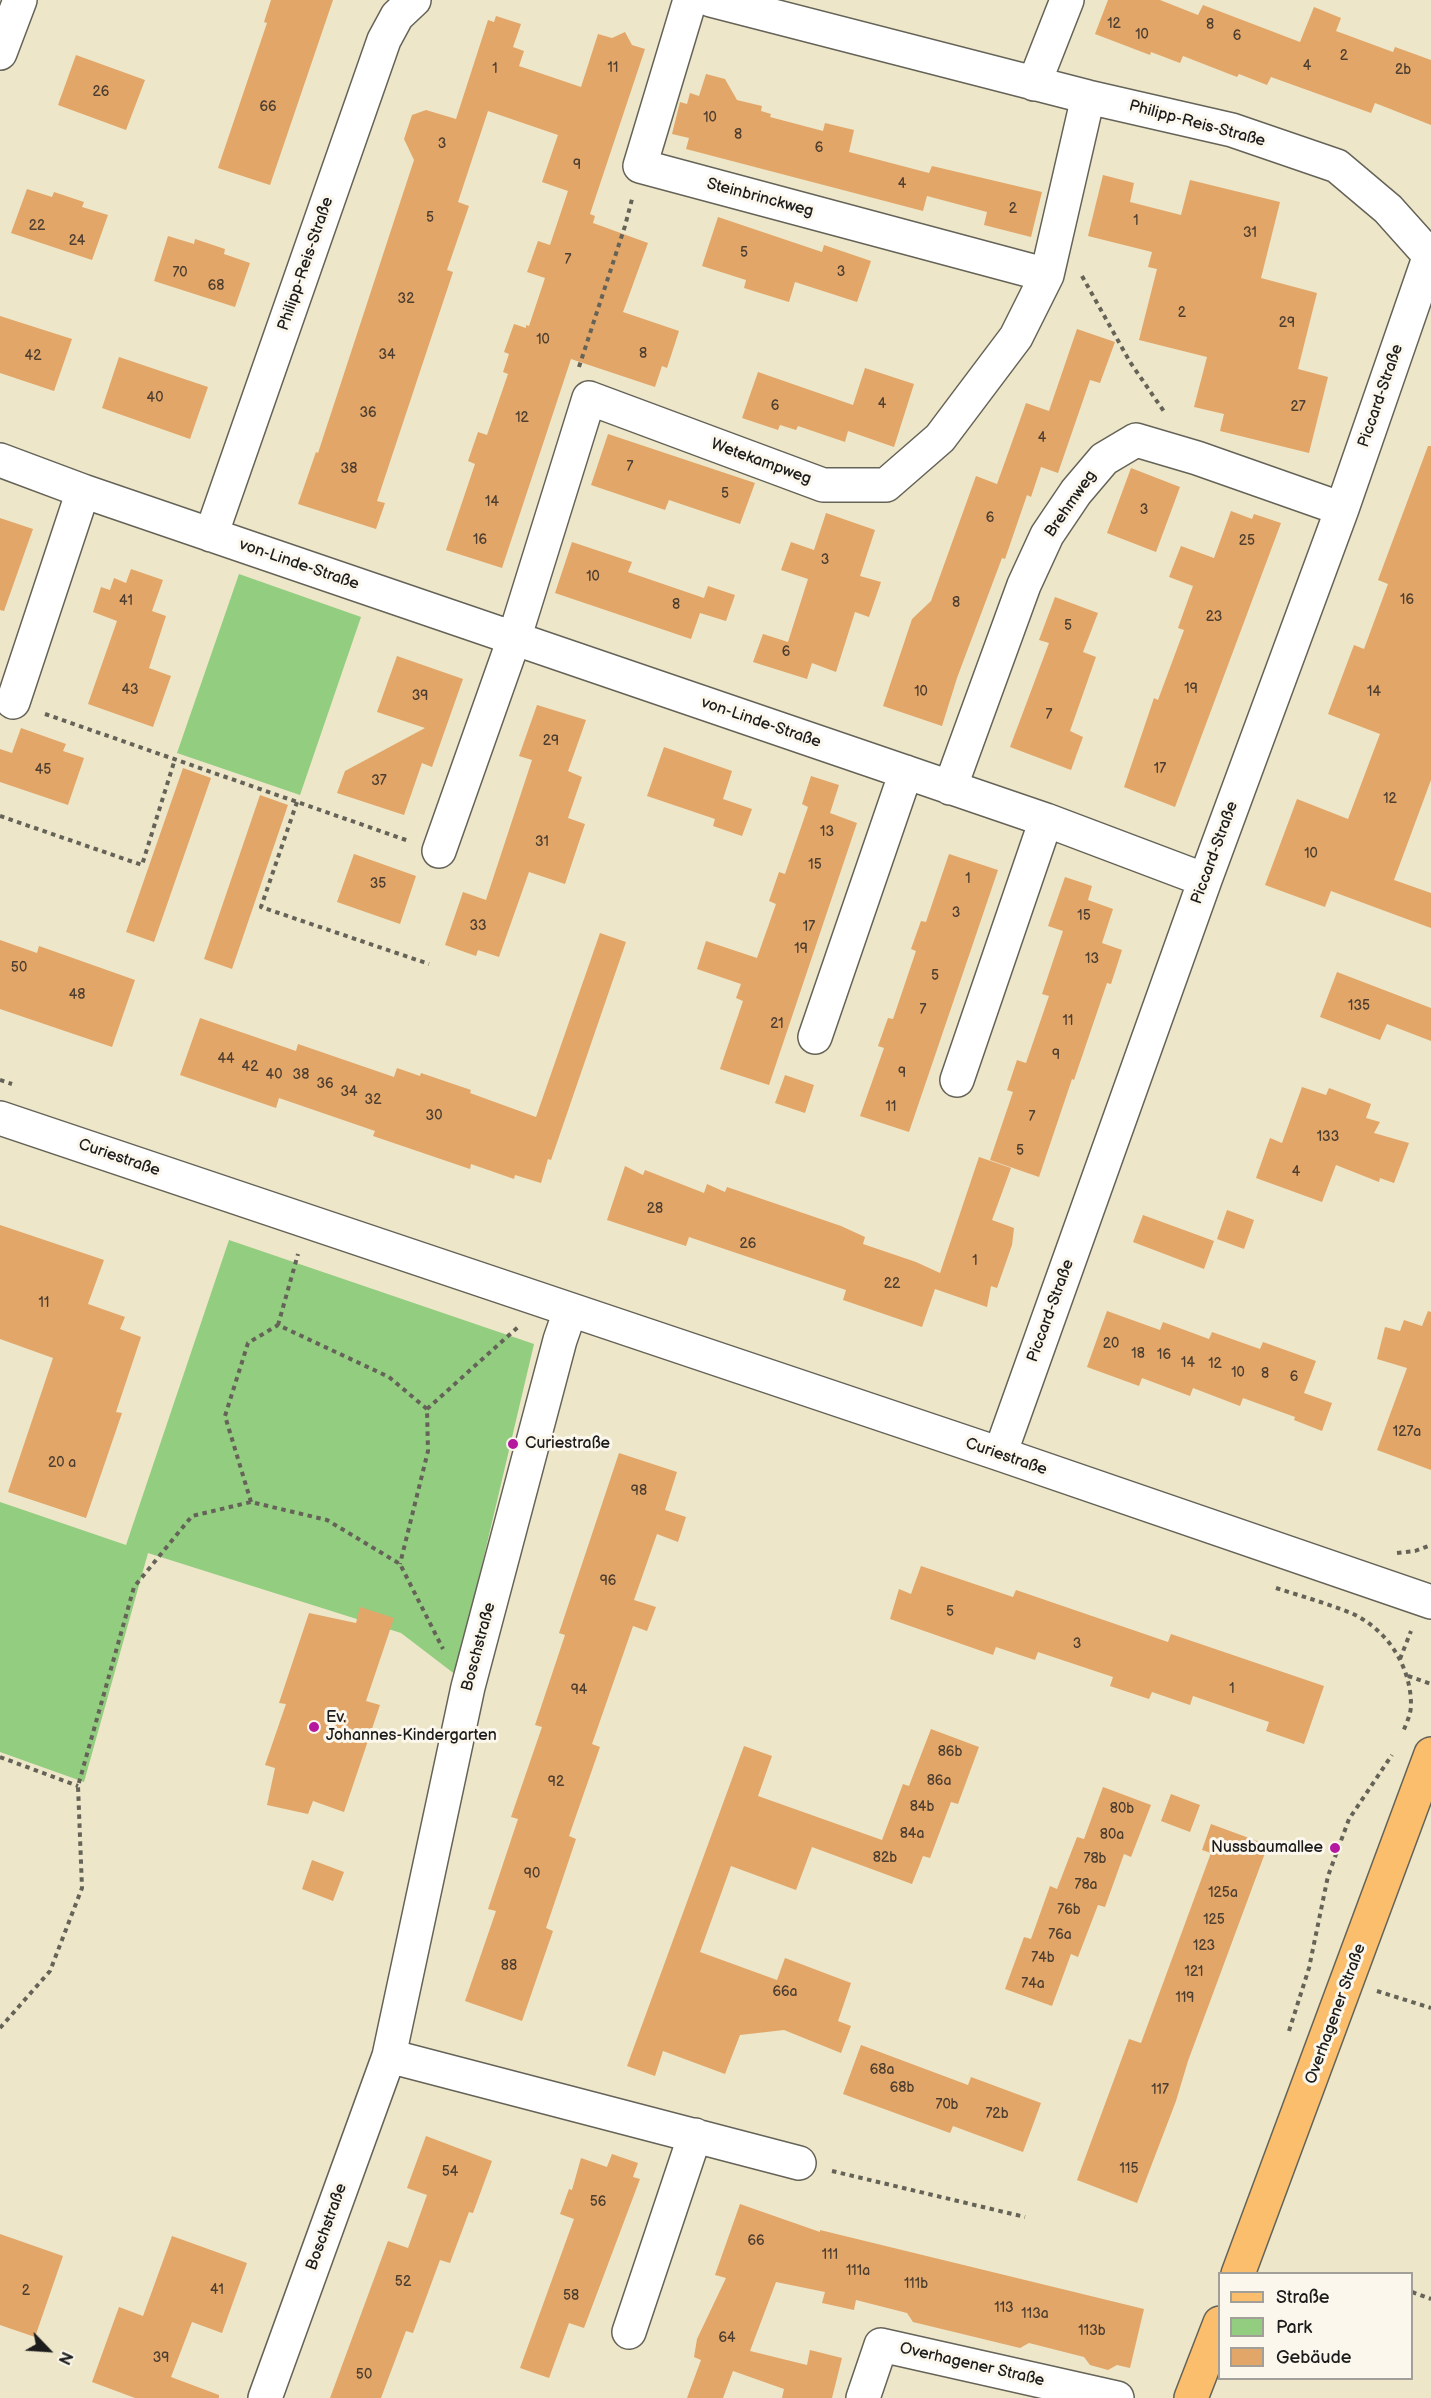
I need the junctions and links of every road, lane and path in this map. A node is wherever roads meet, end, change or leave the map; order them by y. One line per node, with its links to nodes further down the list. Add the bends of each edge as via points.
1 (20, 0): 6 (street)
2 (414, 0): 17 (street, Philipp-Reis-Straße, via 398,16 384,40)
3 (690, 0): 9 (street)
4 (711, 0): 7 (street, Philipp-Reis-Straße)
5 (1066, 0): 7 (street)
6 (0, 53)
7 (1034, 84): 8 (street, Philipp-Reis-Straße)
8 (1088, 97): 10 (street, Philipp-Reis-Straße, via 1232,130 1337,166 1388,209); 11 (street, Wetekampweg)
9 (640, 166): 11 (street, Steinbrinckweg); 12 (path, via 625,226 571,391)
10 (1430, 254): 16 (street, Piccard-Straße)
11 (1047, 275): 12 (street, Wetekampweg, via 1016,337 940,438 886,485 823,485); 13 (path, via 1080,272 1130,362)
12 (589, 398): 18 (street)
13 (1197, 458): 16 (street, Brehmweg); 22 (street, Brehmweg, via 1136,440 1104,459 1076,492 1047,535 1024,585)
14 (0, 460): 15 (street, von-Linde-Straße)
15 (83, 491): 17 (street, von-Linde-Straße); 19 (street)
16 (1342, 509): 27 (street, Piccard-Straße)
17 (211, 535): 18 (street, von-Linde-Straße)
18 (514, 639): 21 (street, von-Linde-Straße); 26 (street)
19 (13, 702): 20 (path)
20 (175, 759): 23 (path); 24 (path, via 142,865)
21 (906, 772): 22 (street, von-Linde-Straße); 29 (street)
22 (950, 788): 25 (street, von-Linde-Straße)
23 (297, 802): 26 (path); 28 (path, via 261,907)
24 (0, 816)
25 (1046, 820): 27 (street, von-Linde-Straße); 30 (street)
26 (439, 851)
27 (1205, 880): 37 (street, Piccard-Straße)
28 (429, 964)
29 (815, 1037)
30 (957, 1080)
31 (0, 1118): 33 (street, Curiestraße)
32 (298, 1253): 34 (path)
33 (570, 1311): 37 (street, Curiestraße); 44 (street, Boschstraße)
34 (278, 1325): 36 (path, via 389,1377); 38 (path, via 248,1343 225,1416)
35 (518, 1327): 36 (path)
36 (427, 1409): 39 (path, via 428,1451)
37 (999, 1454): 40 (street, Curiestraße)
38 (251, 1502): 39 (path, via 327,1520); 49 (path, via 192,1516 134,1587)
39 (400, 1564): 44 (path, via 438,1641)
40 (1431, 1602)
41 (1353, 1614): 42 (path, via 1386,1638)
42 (1408, 1676): 43 (path); 45 (path, via 1411,1707)
43 (1431, 1684)
44 (468, 1687): 54 (street, Boschstraße)
45 (1403, 1734)
46 (1394, 1753): 53 (path, via 1349,1819 1328,1876 1309,1968)
47 (1431, 1754): 50 (main road, Overhagener Straße)
48 (0, 1757): 49 (path)
49 (78, 1786): 52 (path, via 82,1888 50,1971)
50 (1348, 1982): 51 (path); 58 (main road, Overhagener Straße)
51 (1431, 2008)
52 (0, 2028)
53 (1288, 2035)
54 (389, 2056): 55 (street); 63 (street, Boschstraße)
55 (695, 2136): 56 (street); 62 (street)
56 (799, 2163): 57 (path)
57 (1024, 2217)
58 (1239, 2272)
59 (1413, 2292): 60 (path)
60 (1431, 2299)
61 (1218, 2328): 66 (main road)
62 (629, 2332)
63 (265, 2398)
64 (863, 2398): 65 (street, Overhagener Straße, via 881,2345)
65 (1118, 2398)
66 (1191, 2398)

